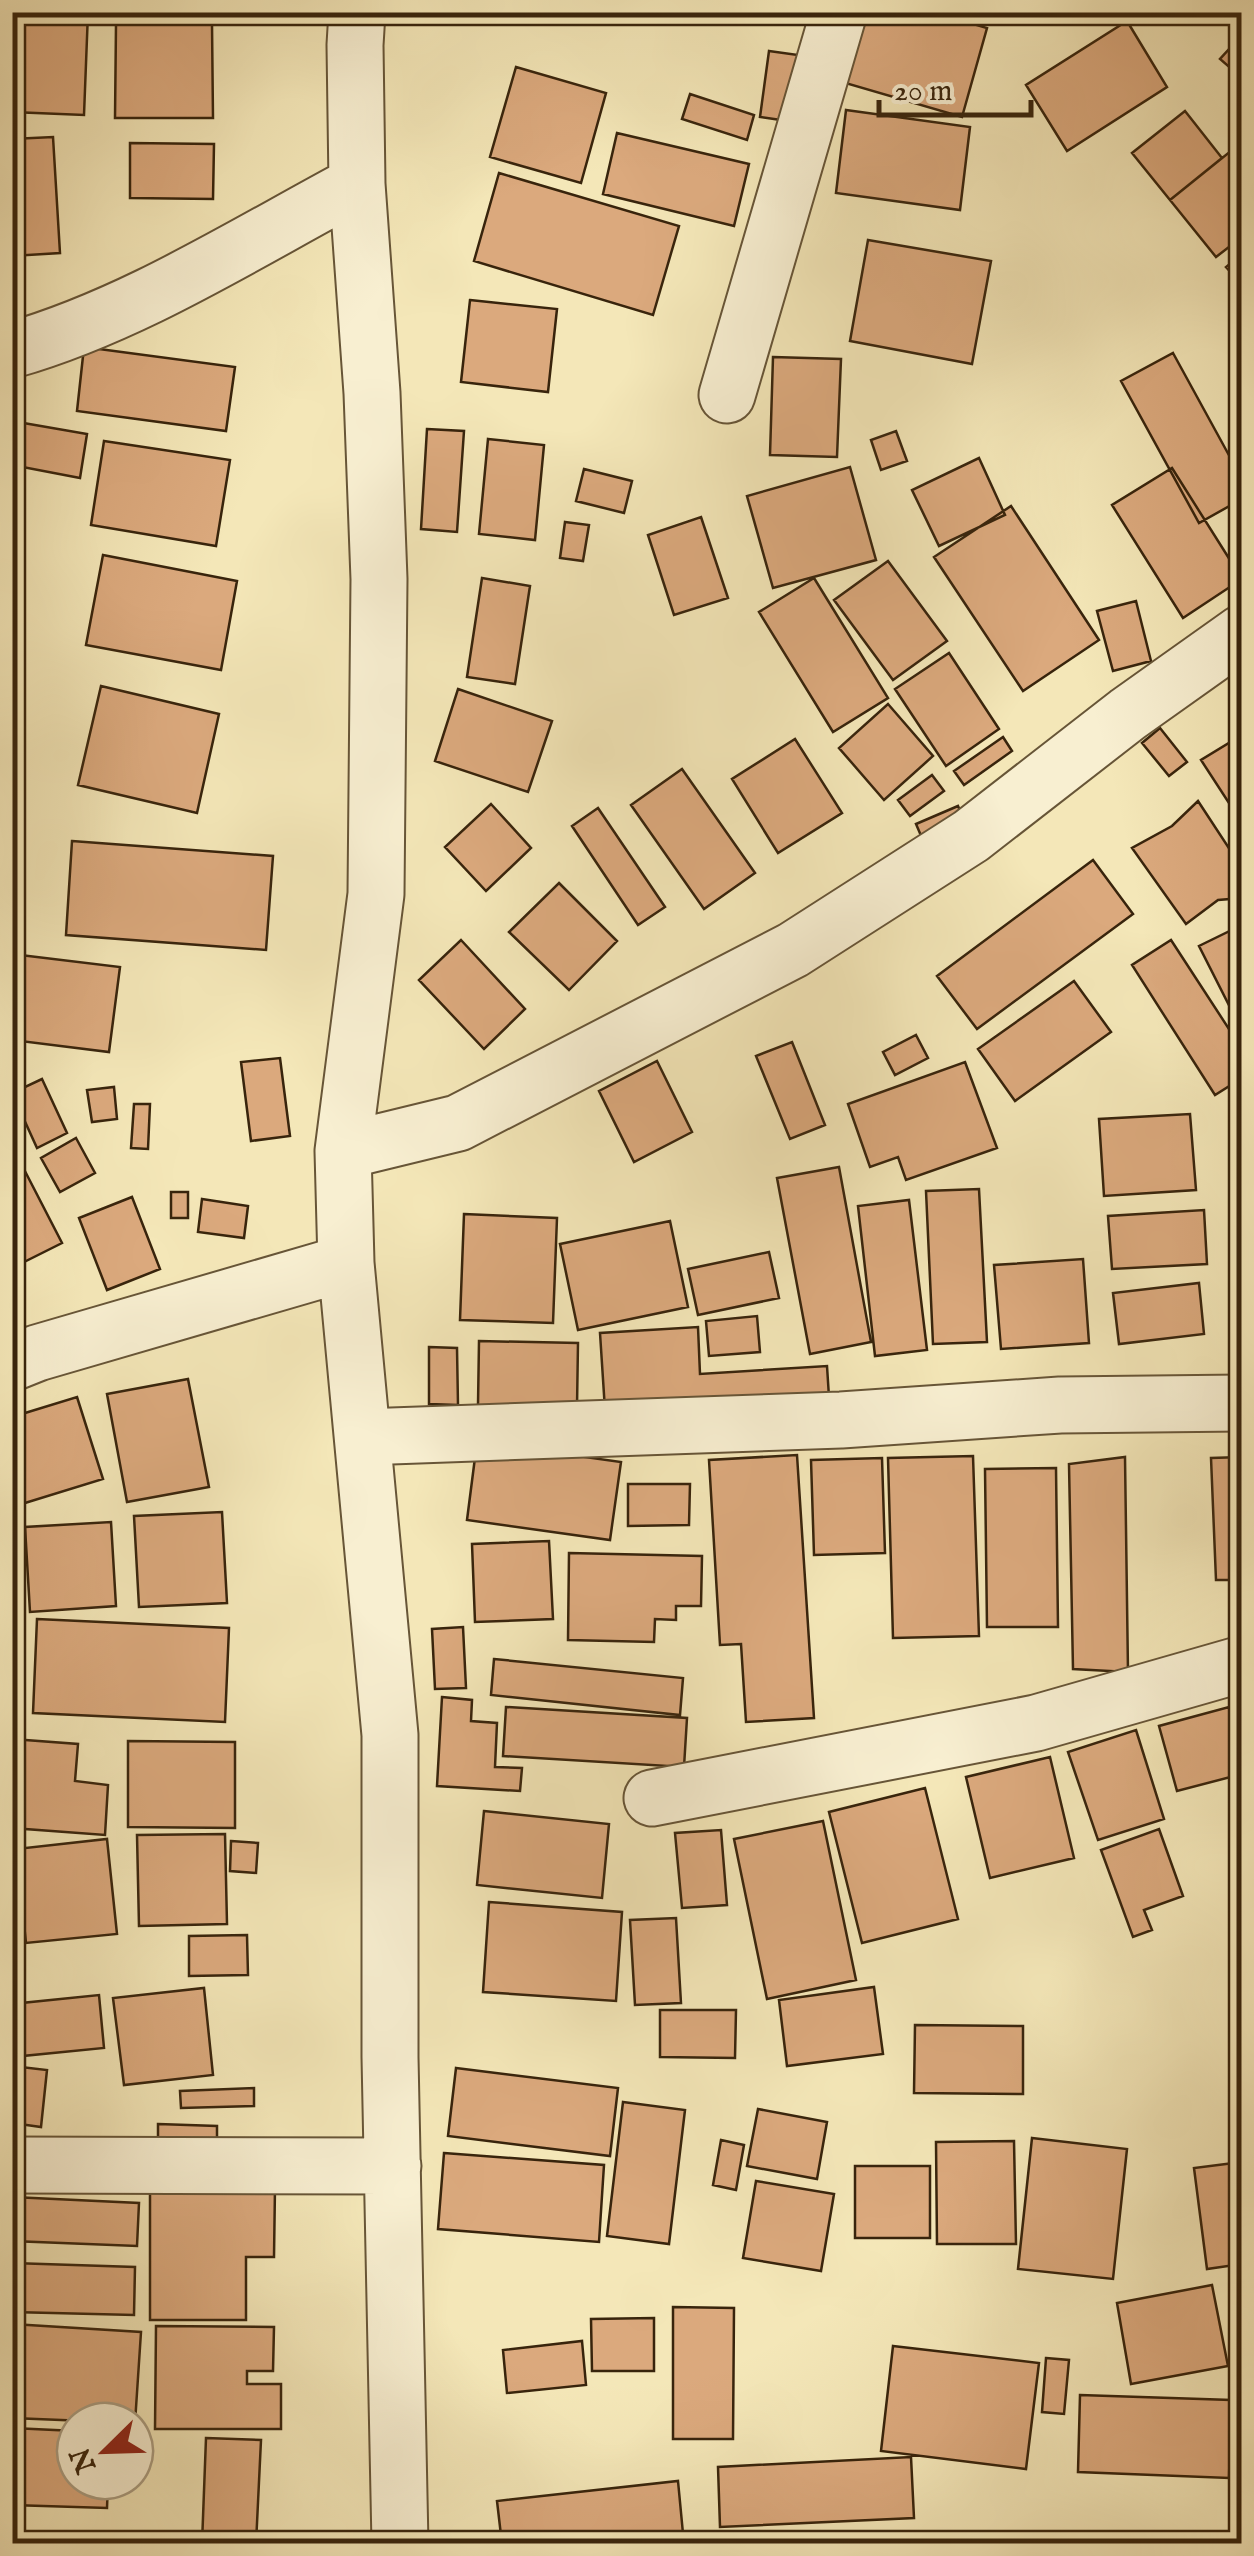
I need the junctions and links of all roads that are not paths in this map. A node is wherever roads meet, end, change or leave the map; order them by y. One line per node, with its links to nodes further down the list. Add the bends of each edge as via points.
1 (357, 12): 3 (street)
2 (840, 12): 5 (street)
3 (357, 184): 4 (street, via 145,296); 7 (street, via 378,579 376,894)
4 (12, 350)
5 (727, 395)
6 (1242, 634): 7 (street, via 971,836 794,950 458,1123)
7 (343, 1151): 8 (street)
8 (346, 1263): 9 (street); 11 (street)
9 (12, 1364)
10 (1242, 1403): 11 (street, via 1060,1404 840,1420)
11 (362, 1437): 15 (street, via 390,1735)
12 (1242, 1664): 13 (street, via 1036,1723)
13 (652, 1798)
14 (12, 2165): 15 (street)
15 (393, 2166): 16 (street)
16 (400, 2544)

